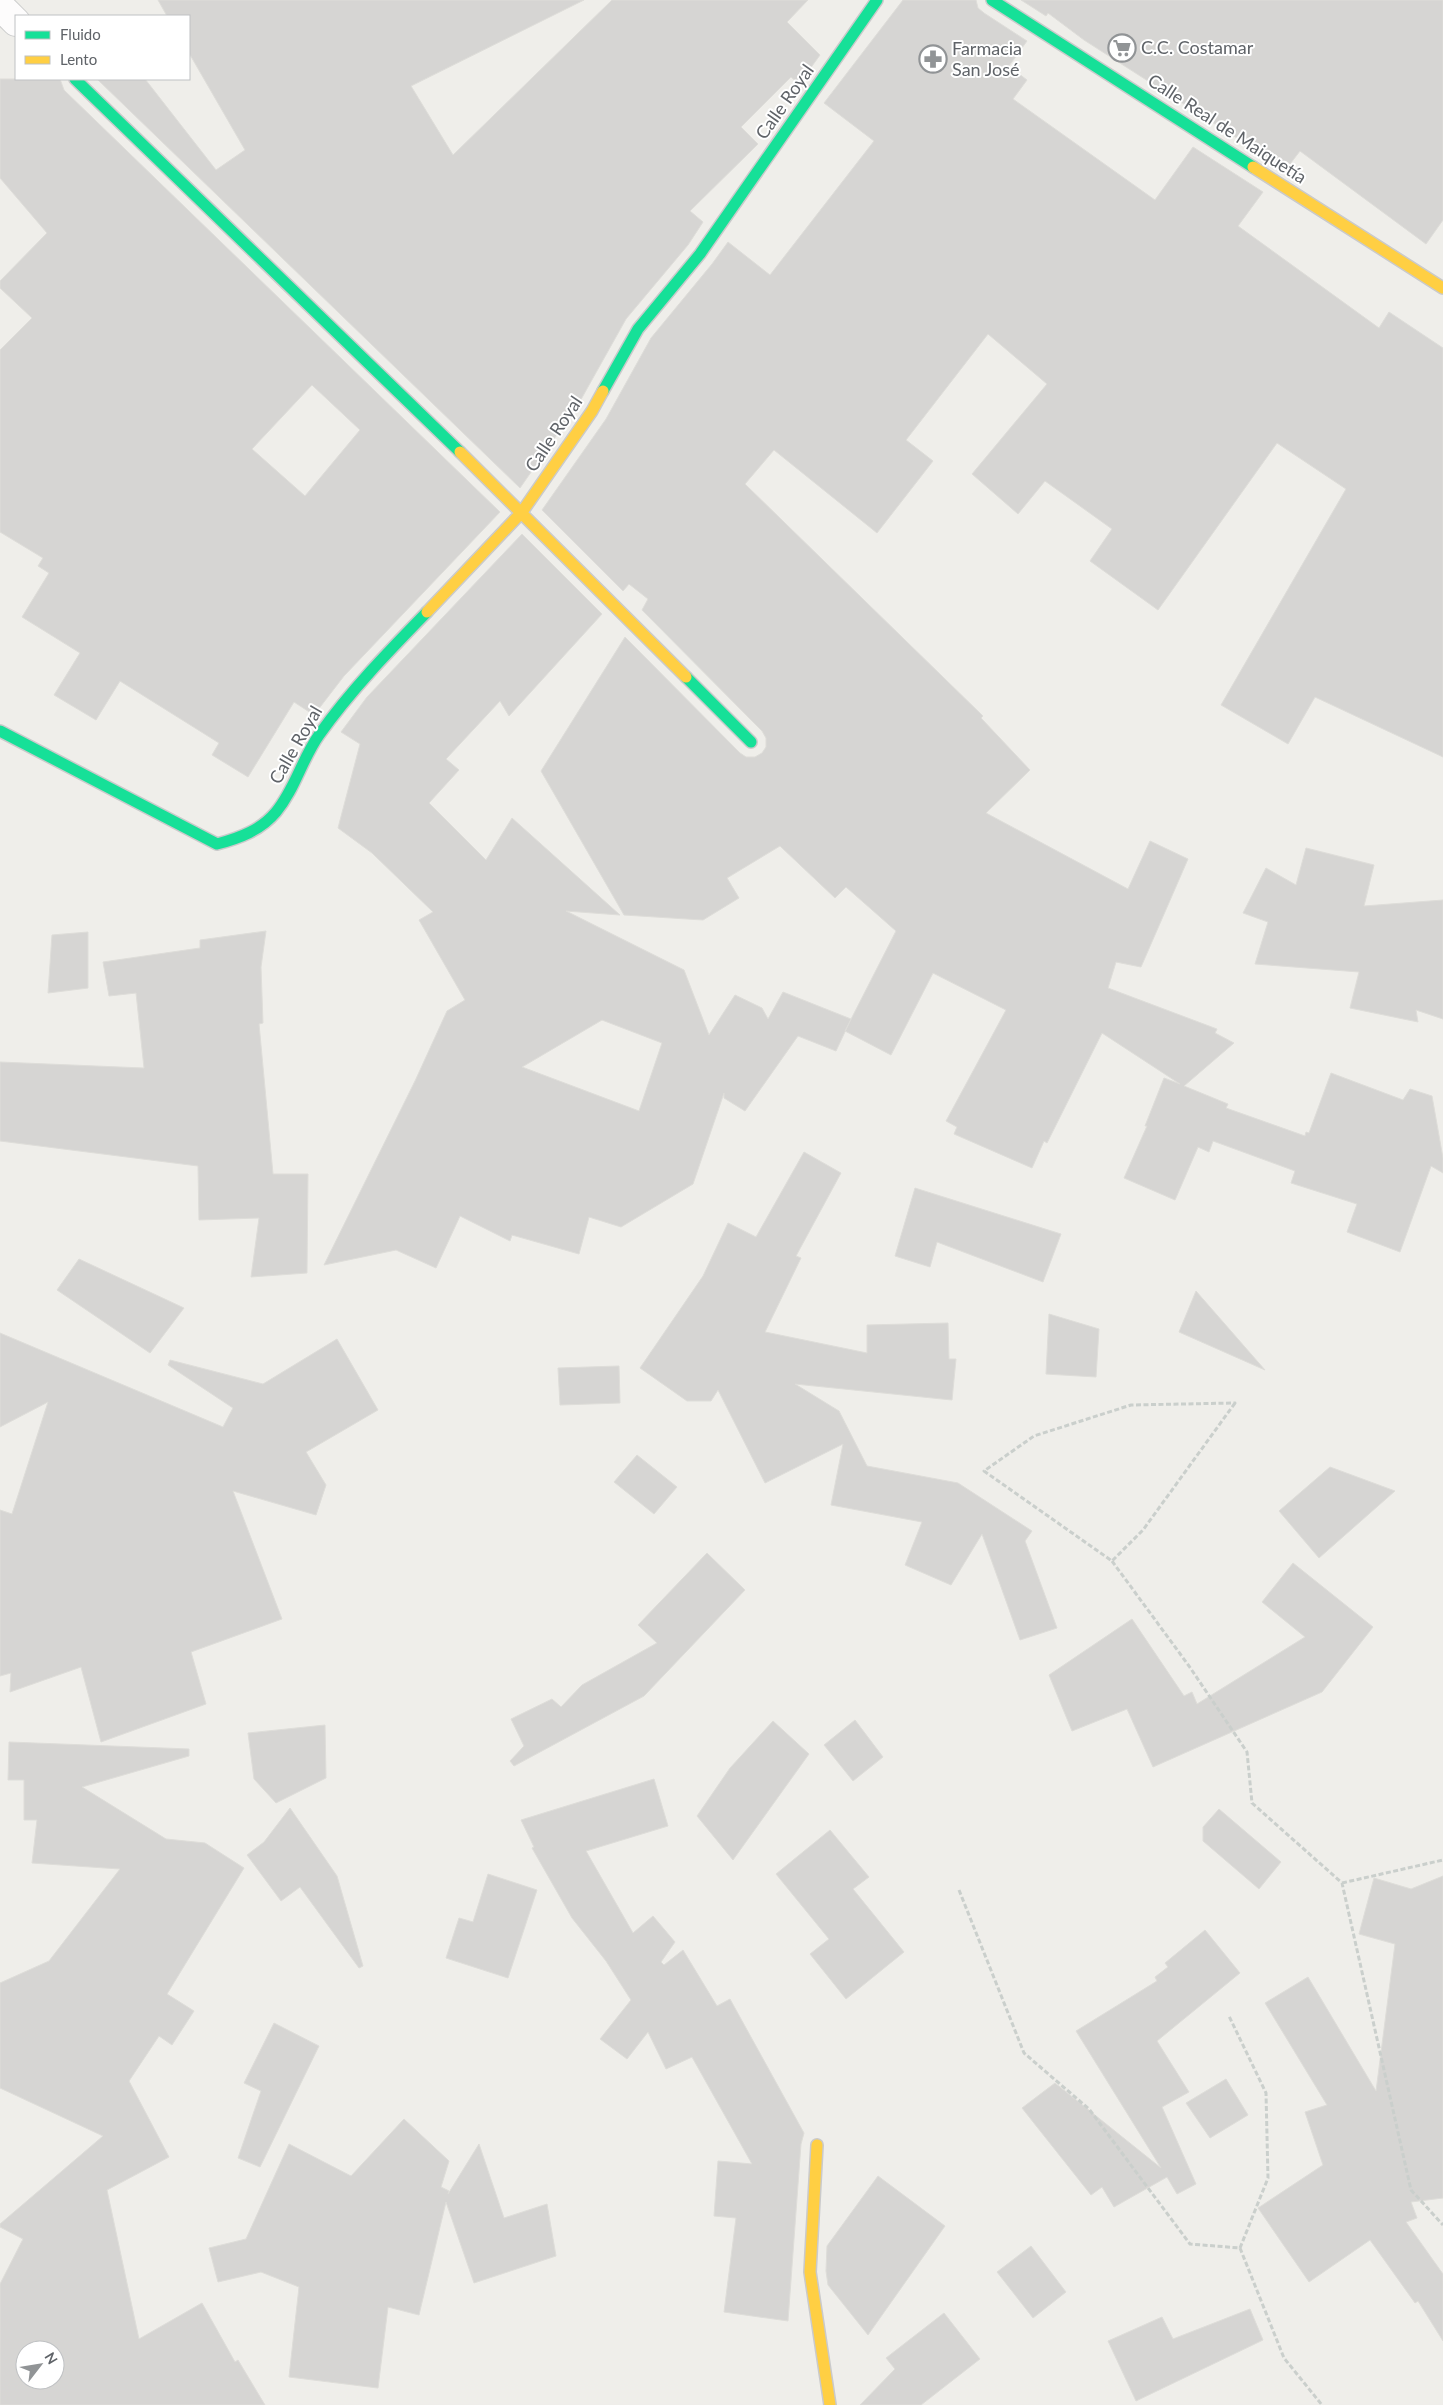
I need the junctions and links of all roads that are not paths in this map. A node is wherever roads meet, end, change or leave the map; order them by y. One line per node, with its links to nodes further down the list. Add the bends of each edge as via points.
1 (7, 0): 4 (street)
2 (877, 0): 8 (street, Calle Royal, via 700,254 638,329 592,411)
3 (992, 0): 7 (street, Calle Real de Maiquetía)
4 (0, 5): 5 (street)
5 (15, 21)
6 (76, 80): 8 (street)
7 (1443, 288)
8 (522, 512): 9 (street, Calle Royal, via 350,693 317,738 276,812 256,830 237,839 217,844); 10 (street)
9 (0, 731)
10 (751, 742)
11 (817, 2145): 12 (street, via 810,2272)
12 (830, 2405)

